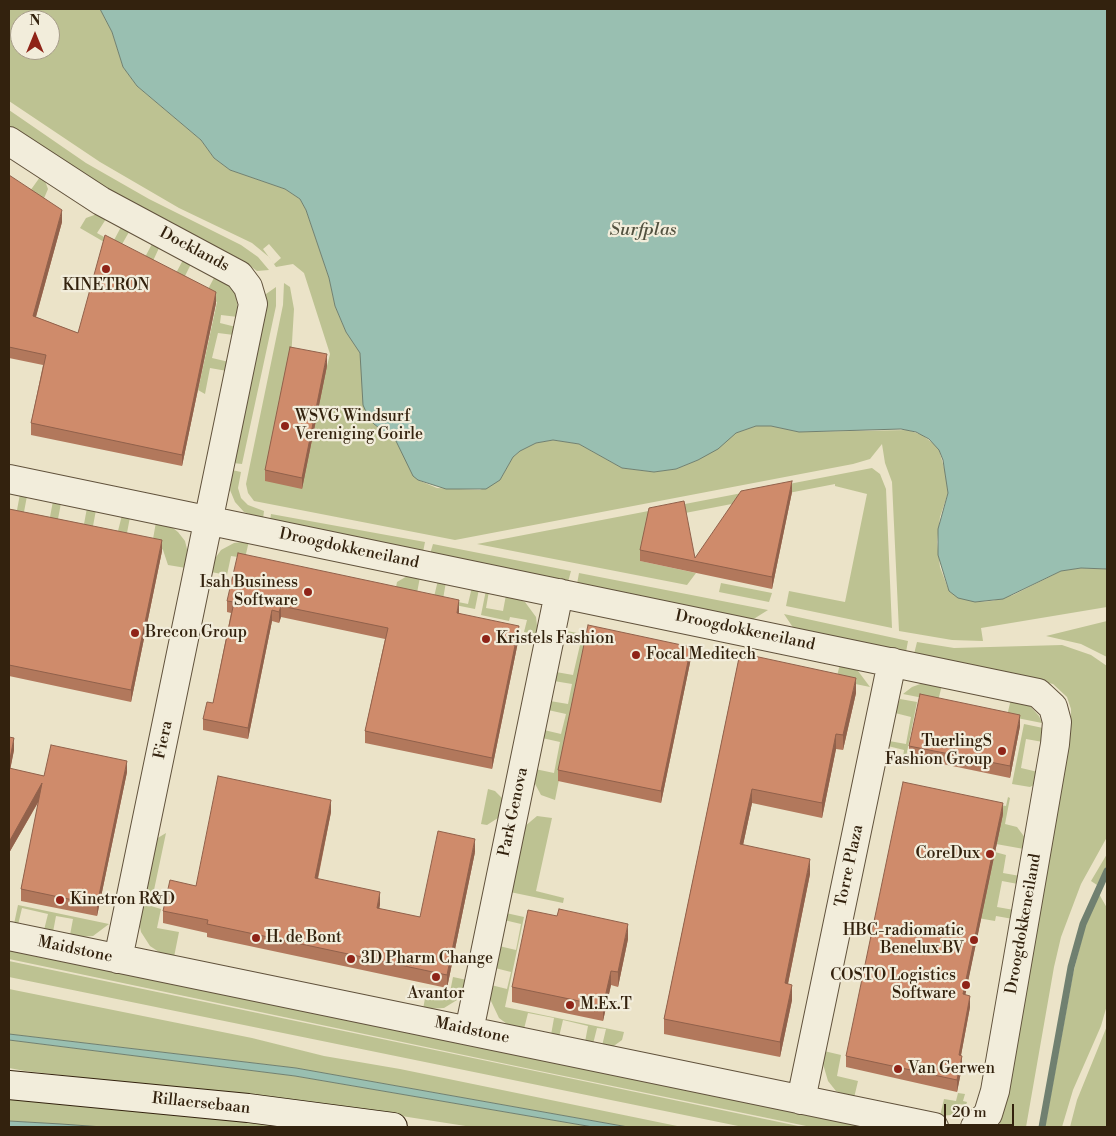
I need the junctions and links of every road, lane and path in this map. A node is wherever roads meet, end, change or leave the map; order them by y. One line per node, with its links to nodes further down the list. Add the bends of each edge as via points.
1 (9, 141): 3 (street, Docklands, via 100,201 239,275 248,287 253,304)
2 (9, 479): 3 (street, Droogdokkeneiland)
3 (209, 521): 4 (street, Droogdokkeneiland); 7 (street, Fiera)
4 (559, 593): 5 (street, Droogdokkeneiland); 8 (street, Park Genova)
5 (892, 662): 10 (street, Torre Plaza); 13 (street, Droogdokkeneiland, via 1038,693 1053,707 1057,722 995,1091 988,1114)
6 (9, 936): 7 (street, Maidstone)
7 (118, 958): 8 (street, Maidstone)
8 (469, 1031): 10 (street, Maidstone)
9 (9, 1085): 11 (street, Rillaersebaan, via 248,1108)
10 (801, 1100): 12 (street, Maidstone)
11 (393, 1127)
12 (934, 1127)
13 (975, 1127)

